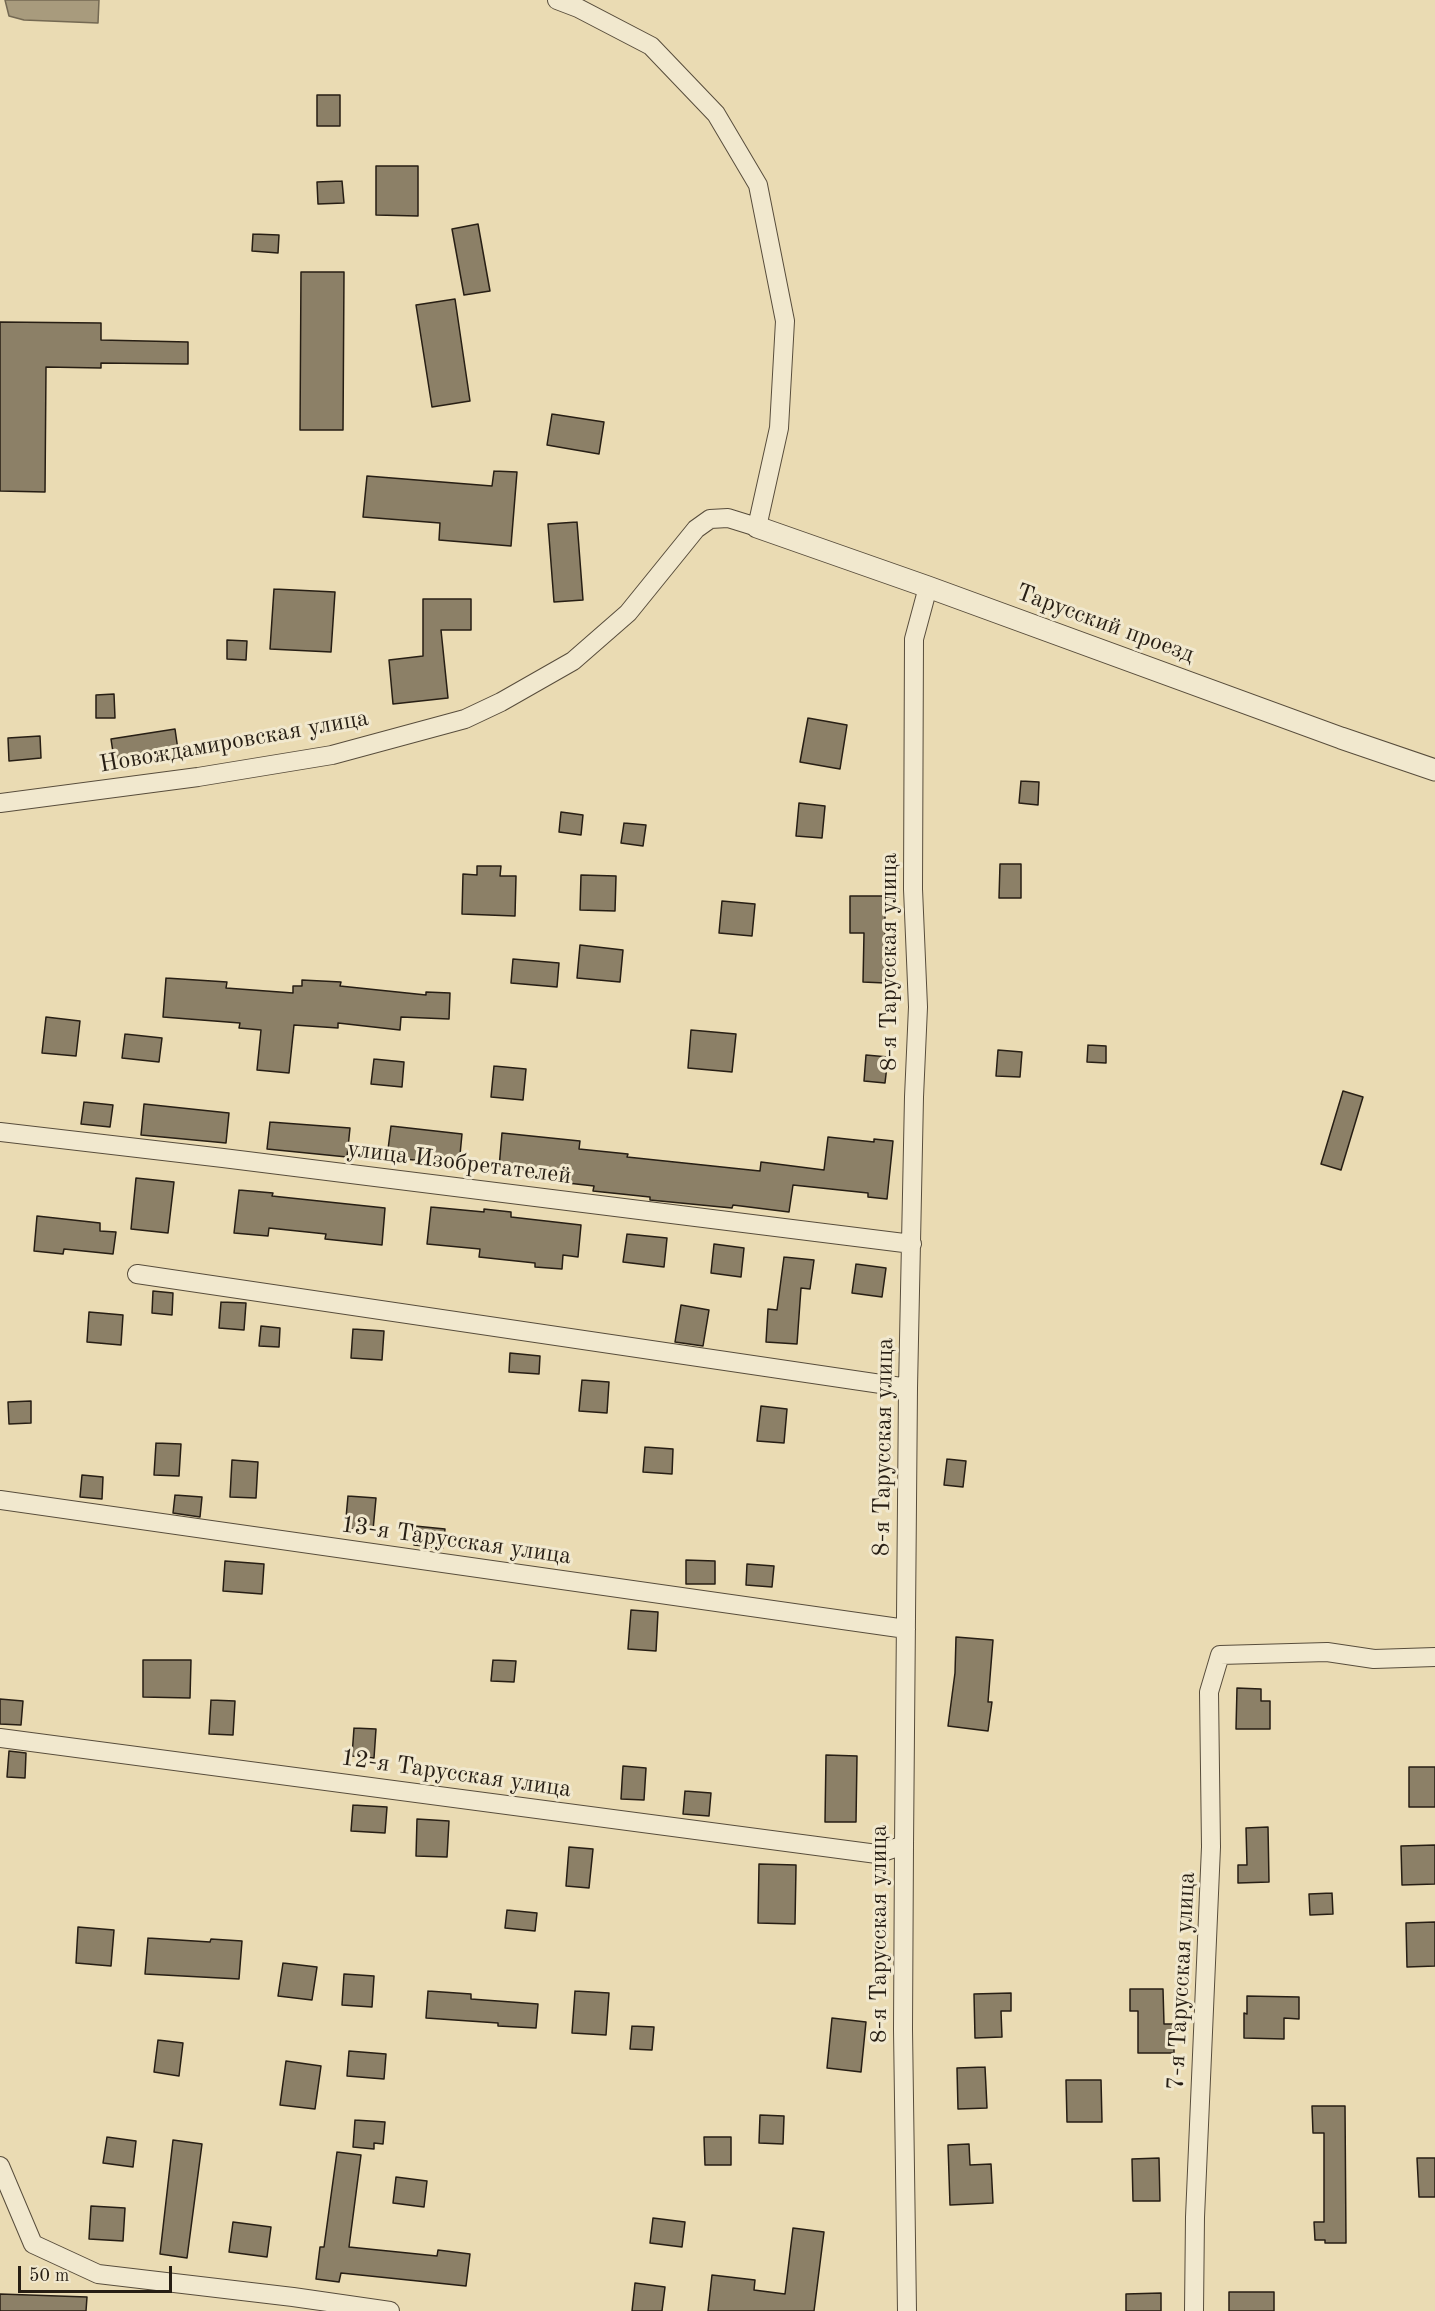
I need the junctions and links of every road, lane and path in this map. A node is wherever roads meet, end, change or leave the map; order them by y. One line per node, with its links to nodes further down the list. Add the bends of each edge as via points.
1 (557, 0): 2 (street, via 651,46 716,114 758,185 785,321 779,428)
2 (757, 527): 3 (street, Тарусский проезд); 5 (street, Новождамировская улица, via 728,518 710,519 696,529 628,613 573,661 465,719 332,755)
3 (928, 587): 4 (street, Тарусский проезд); 7 (street, 8-я Тарусская улица, via 914,639 913,890 918,1007)
4 (1435, 770)
5 (0, 803)
6 (0, 1132): 7 (street, улица Изобретателей)
7 (912, 1244): 9 (street, 8-я Тарусская улица)
8 (137, 1274): 9 (street)
9 (908, 1388): 11 (street, 8-я Тарусская улица)
10 (0, 1500): 11 (street, 13-я Тарусская улица)
11 (906, 1629): 14 (street, 8-я Тарусская улица)
12 (1435, 1658): 18 (street, 7-я Тарусская улица, via 1374,1659 1327,1652 1220,1655 1209,1692 1211,1847)
13 (0, 1738): 14 (street, 12-я Тарусская улица, via 877,1854)
14 (904, 1845): 17 (street, 8-я Тарусская улица)
15 (0, 2166): 16 (street, via 33,2244 98,2274)
16 (390, 2311)
17 (907, 2311)
18 (1194, 2311)

